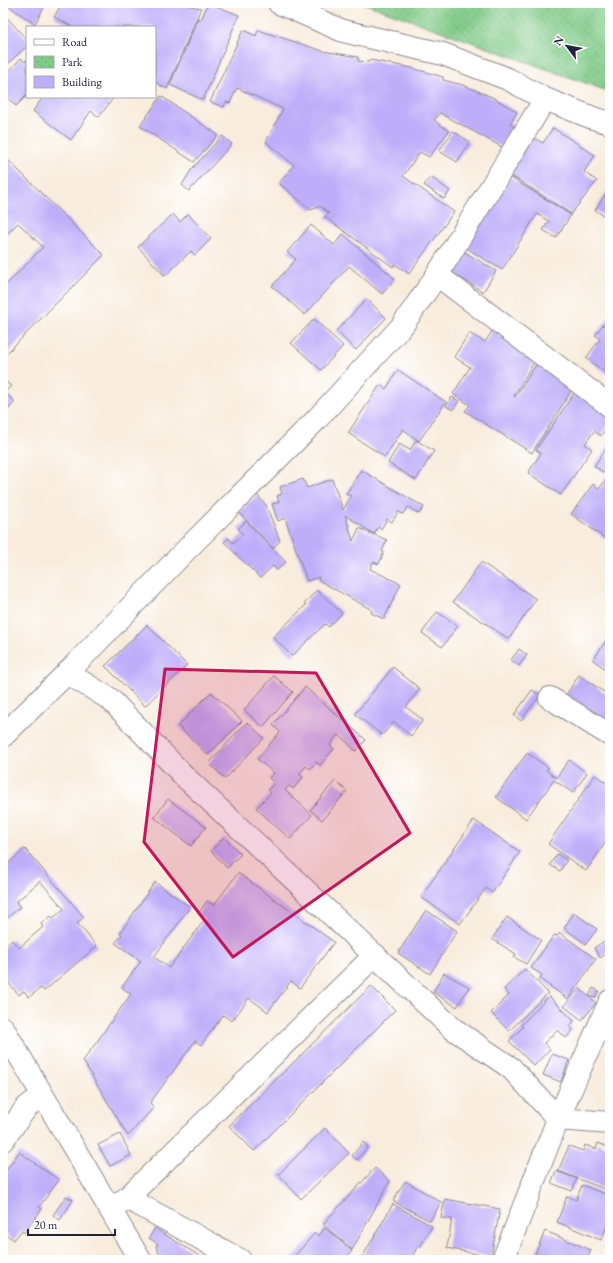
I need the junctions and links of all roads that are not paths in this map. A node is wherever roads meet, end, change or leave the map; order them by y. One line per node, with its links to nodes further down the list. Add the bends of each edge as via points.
1 (279, 3): 2 (street, via 343,31 443,54 508,79)
2 (545, 99): 3 (street); 4 (street)
3 (610, 123)
4 (438, 275): 5 (street); 6 (street, via 402,326 316,420)
5 (610, 406)
6 (67, 672): 9 (street); 10 (street, via 110,699 185,777)
7 (550, 698): 8 (street)
8 (610, 735)
9 (3, 736)
10 (375, 955): 14 (street, via 452,1028 511,1068); 17 (street)
11 (610, 1001): 14 (street)
12 (3, 1028): 13 (street)
13 (42, 1095): 16 (street, via 26,1108); 17 (street)
14 (558, 1118): 15 (street); 20 (street)
15 (610, 1123)
16 (3, 1140)
17 (119, 1204): 18 (street); 19 (street)
18 (140, 1260)
19 (240, 1260)
20 (503, 1260)

